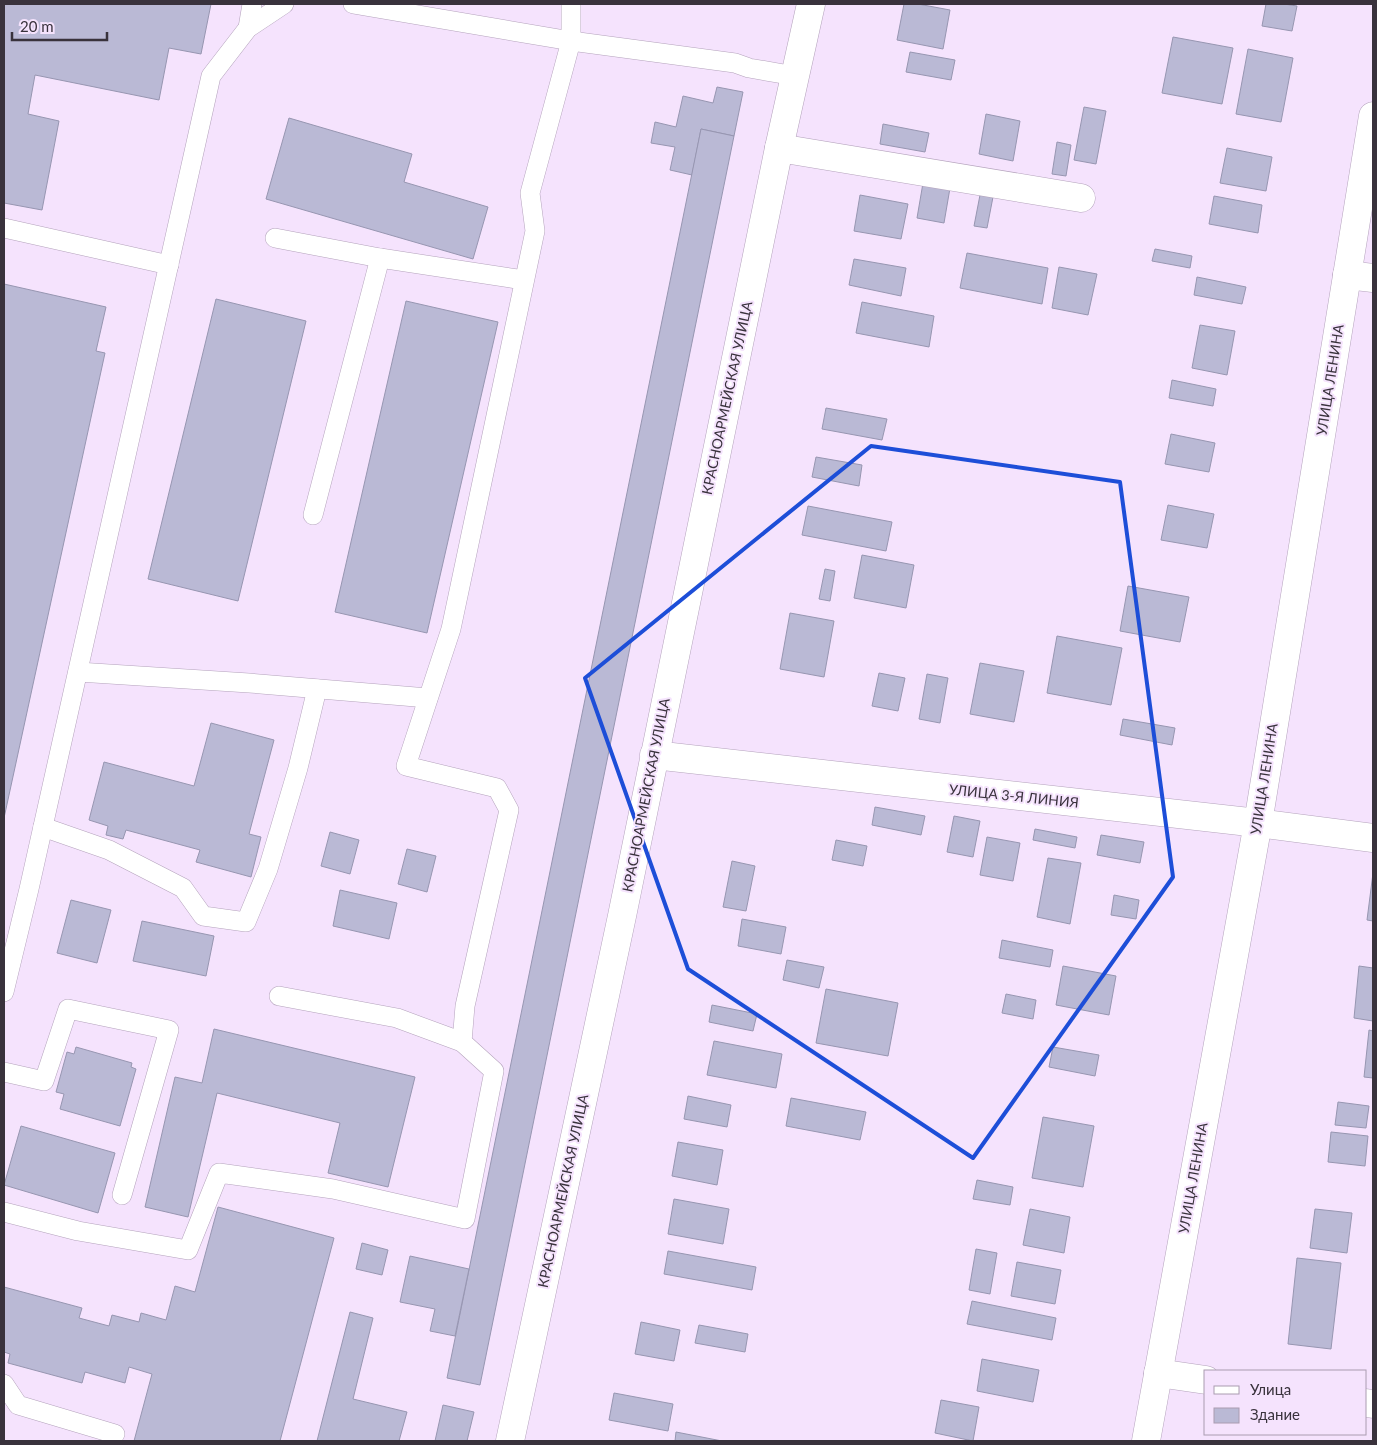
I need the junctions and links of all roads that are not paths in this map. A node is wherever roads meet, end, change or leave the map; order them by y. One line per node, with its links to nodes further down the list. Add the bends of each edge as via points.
1 (252, 4): 6 (lane)
2 (284, 4): 6 (lane)
3 (353, 4): 7 (lane)
4 (571, 4): 7 (lane)
5 (811, 4): 8 (street, КРАСНОАРМЕЙСКАЯ УЛИЦА)
6 (248, 28): 15 (lane, via 211,76)
7 (571, 41): 8 (lane, via 735,63); 17 (lane, via 530,193 535,231)
8 (795, 76): 10 (street, КРАСНОАРМЕЙСКАЯ УЛИЦА)
9 (1373, 116): 16 (street, УЛИЦА ЛЕНИНА)
10 (779, 148): 11 (street); 22 (street, КРАСНОАРМЕЙСКАЯ УЛИЦА)
11 (1081, 198)
12 (4, 228): 15 (lane)
13 (275, 238): 14 (lane)
14 (380, 258): 17 (lane); 18 (lane)
15 (169, 265): 19 (lane)
16 (1360, 276): 23 (street, УЛИЦА ЛЕНИНА)
17 (524, 280): 21 (lane, via 451,629)
18 (313, 515)
19 (78, 672): 20 (lane); 24 (lane)
20 (317, 688): 21 (lane); 24 (lane, via 298,768 268,869 246,922 203,916 183,888 109,850)
21 (428, 698): 29 (lane, via 406,766 497,788 508,810 465,1006)
22 (654, 755): 23 (street, УЛИЦА 3-Я ЛИНИЯ); 37 (street, КРАСНОАРМЕЙСКАЯ УЛИЦА)
23 (1258, 823): 25 (street, УЛИЦА 3-Я ЛИНИЯ); 33 (street, УЛИЦА ЛЕНИНА)
24 (43, 827): 26 (lane)
25 (1373, 838)
26 (12, 924): 27 (lane)
27 (4, 992)
28 (279, 996): 29 (lane, via 397,1018)
29 (462, 1042): 32 (lane, via 494,1072 465,1219 333,1189 219,1173 188,1250 78,1231)
30 (4, 1072): 31 (lane, via 44,1080 68,1010 169,1030)
31 (122, 1195)
32 (4, 1212)
33 (1158, 1373): 34 (street); 38 (street, УЛИЦА ЛЕНИНА)
34 (1204, 1380)
35 (4, 1384): 36 (lane, via 18,1405)
36 (115, 1434)
37 (510, 1441)
38 (1146, 1441)

